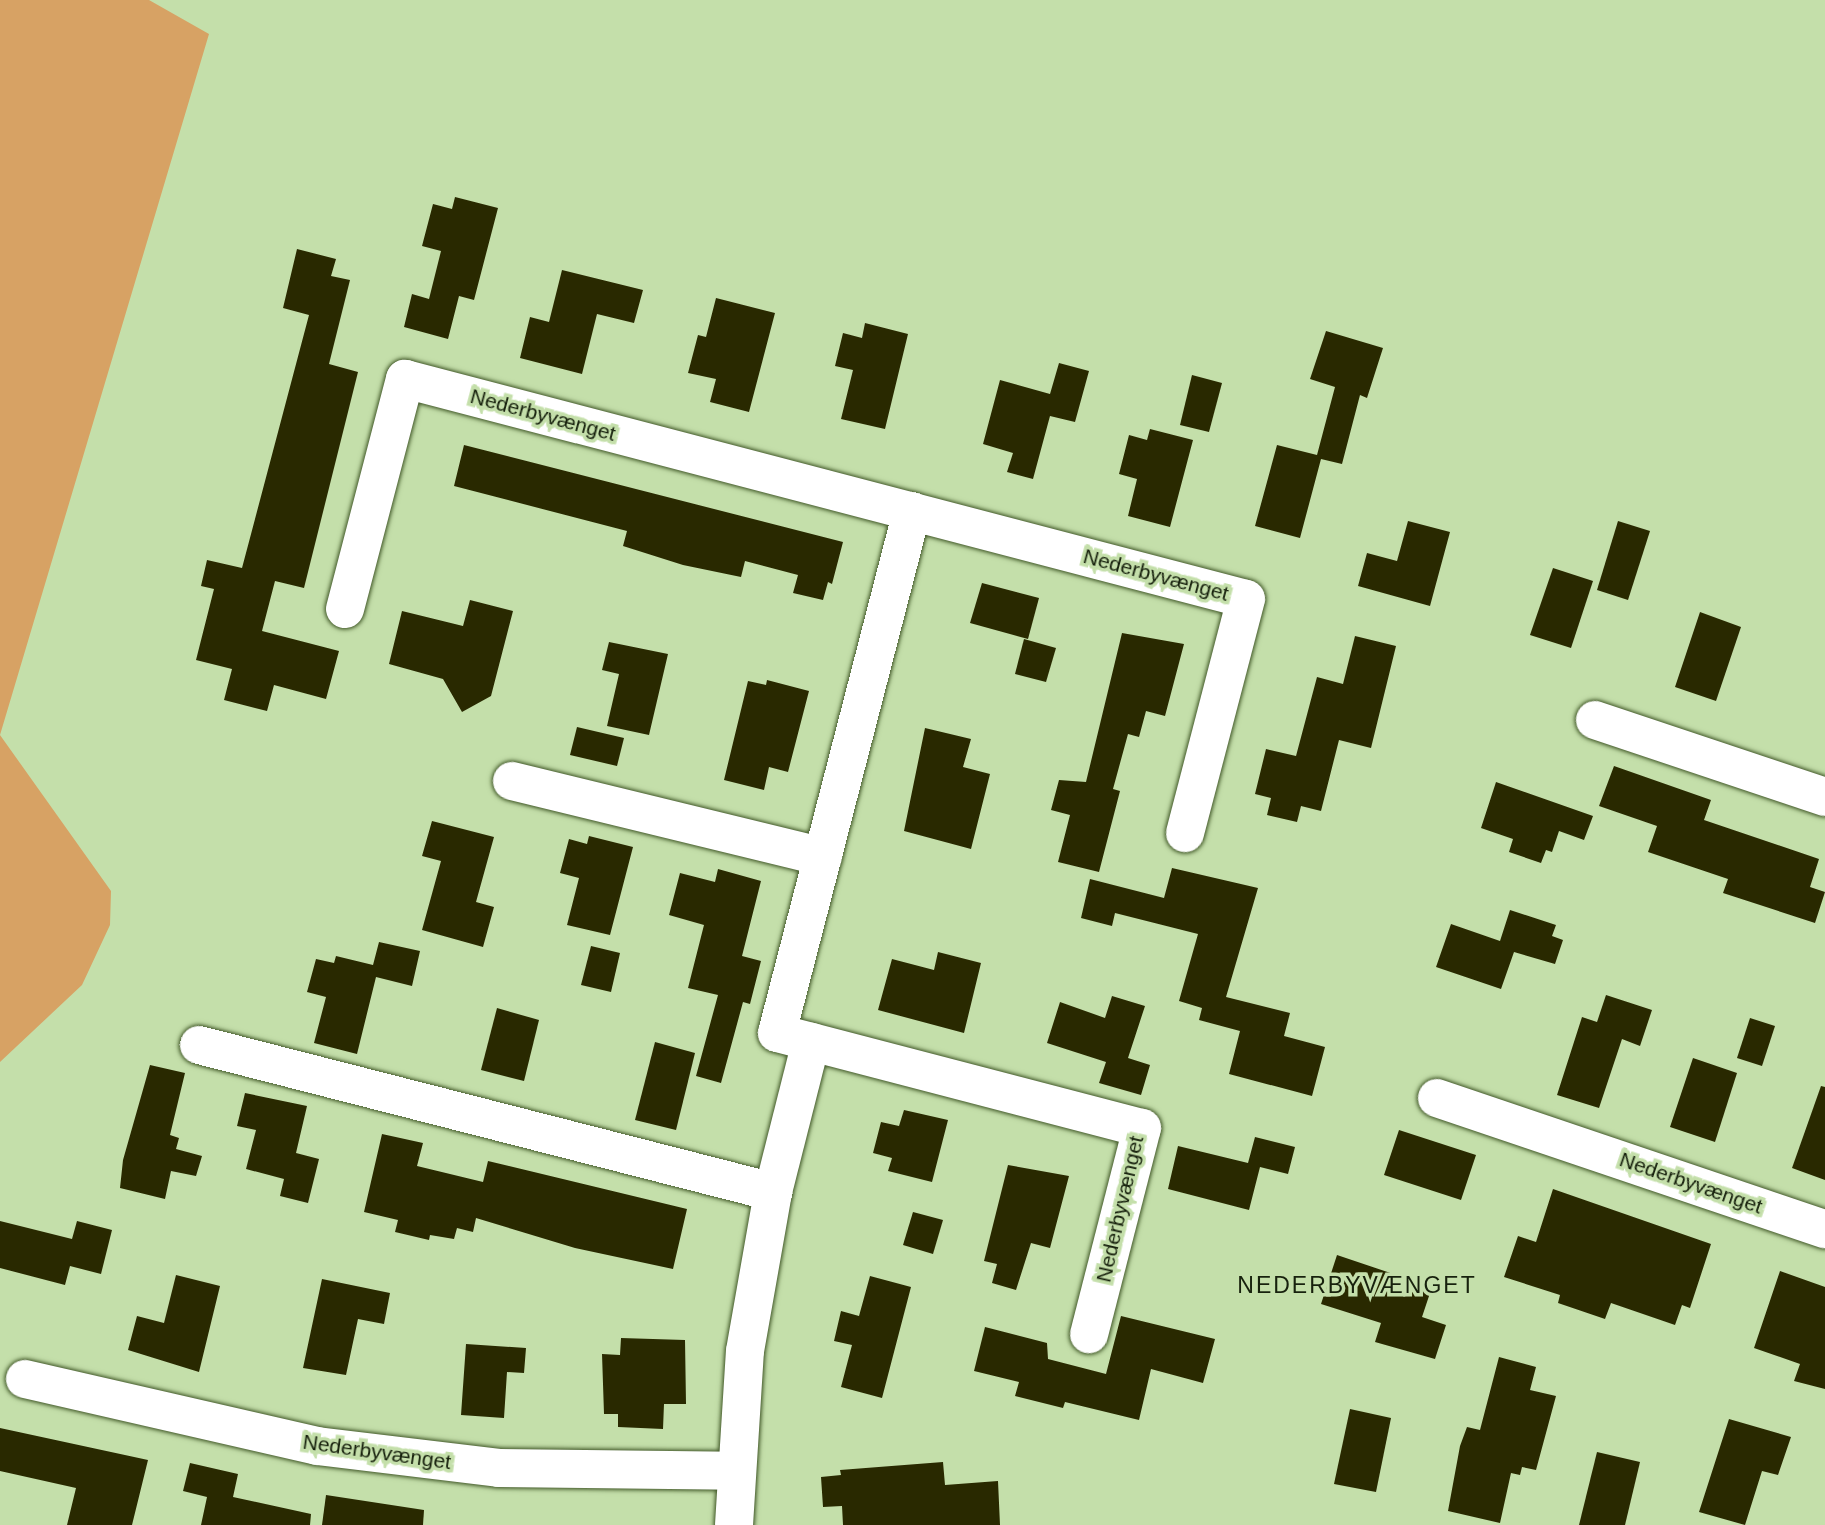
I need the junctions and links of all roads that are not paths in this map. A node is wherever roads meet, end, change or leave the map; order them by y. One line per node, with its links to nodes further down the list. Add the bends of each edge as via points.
1 (912, 511): 2 (street, Nederbyvænget, via 405,379); 6 (street, Nederbyvænget, via 1246,598); 7 (street, Nederbyvænget)
2 (345, 609)
3 (1595, 720): 5 (street)
4 (512, 781): 7 (street)
5 (1825, 797)
6 (1185, 833)
7 (823, 857): 8 (street, Nederbyvænget, via 777,1033)
8 (811, 1042): 11 (street); 13 (street, Nederbyvænget, via 1142,1128)
9 (199, 1045): 11 (street)
10 (1437, 1098): 12 (street, Nederbyvænget)
11 (773, 1192): 15 (street, via 745,1352)
12 (1825, 1229)
13 (1089, 1334)
14 (26, 1379): 15 (street, Nederbyvænget, via 317,1446 499,1468)
15 (734, 1471): 16 (street)
16 (734, 1525)

